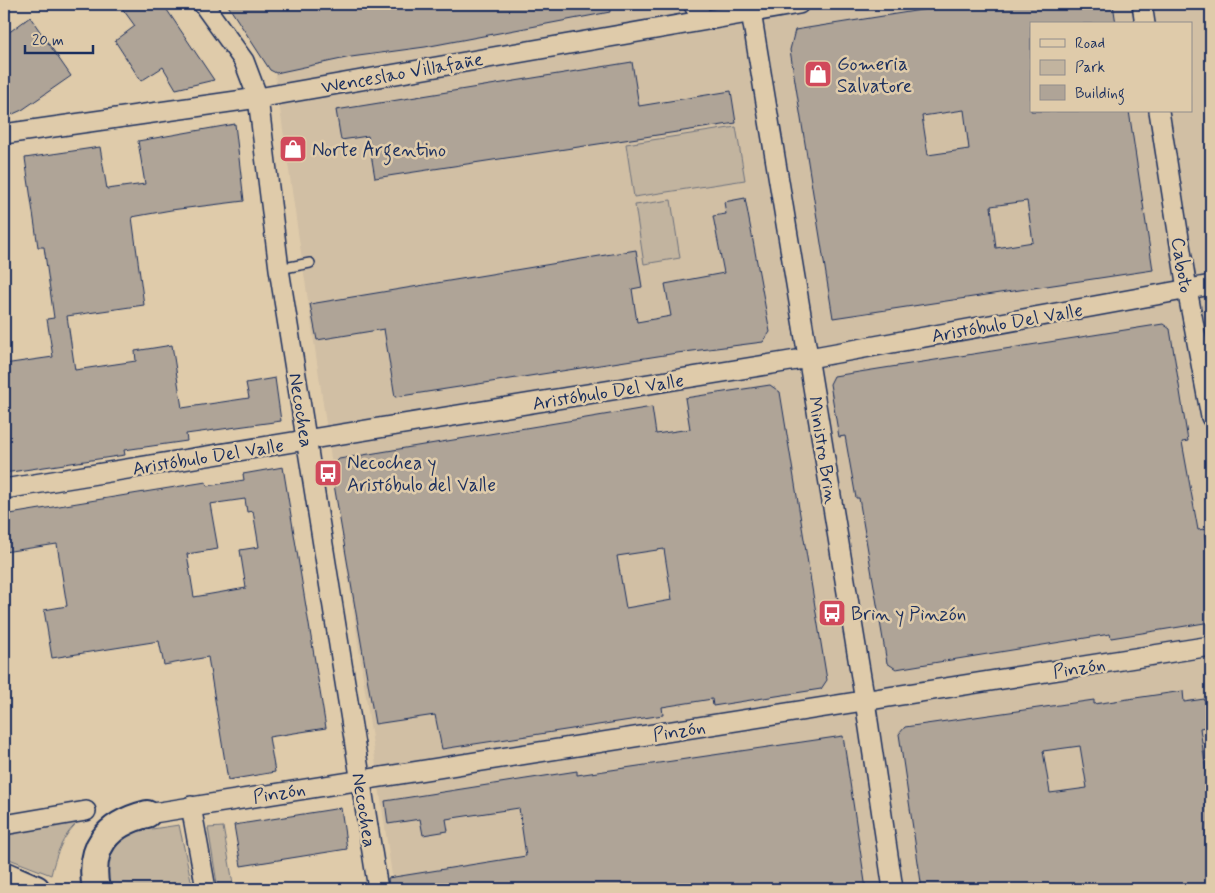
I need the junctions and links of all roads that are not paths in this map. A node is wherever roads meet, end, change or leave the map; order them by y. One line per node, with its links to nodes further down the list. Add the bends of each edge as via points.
1 (203, 4): 7 (street, Necochea, via 244,61)
2 (799, 4): 4 (street, Wenceslao Villafañe)
3 (1142, 4): 6 (street)
4 (751, 8): 5 (street, Wenceslao Villafañe); 14 (street, Ministro Brin)
5 (698, 11): 7 (street, Wenceslao Villafañe)
6 (1145, 22)
7 (258, 98): 9 (street, Wenceslao Villafañe); 11 (street, Necochea)
8 (1159, 112): 13 (street, Caboto)
9 (4, 134)
10 (310, 264): 11 (lane)
11 (279, 269): 16 (street, Necochea)
12 (1211, 285): 13 (street, Aristóbulo Del Valle)
13 (1187, 290): 14 (street, Aristóbulo Del Valle); 15 (street, Caboto)
14 (809, 358): 16 (street, Aristóbulo Del Valle); 19 (street, Ministro Brin)
15 (1211, 417)
16 (307, 440): 17 (street, Aristóbulo Del Valle); 20 (street, Necochea)
17 (4, 489)
18 (1211, 646): 19 (street, Pinzón)
19 (865, 701): 20 (street, Pinzón); 30 (street, Ministro Brin)
20 (360, 779): 21 (street, Pinzón); 29 (street, Necochea)
21 (191, 806): 23 (street, Pinzón); 28 (street)
22 (86, 811): 24 (street)
23 (147, 814): 27 (main road, via 123,823 103,839 94,858)
24 (4, 825)
25 (4, 875): 26 (main road)
26 (36, 889)
27 (96, 889)
28 (206, 889)
29 (378, 889)
30 (893, 889)

